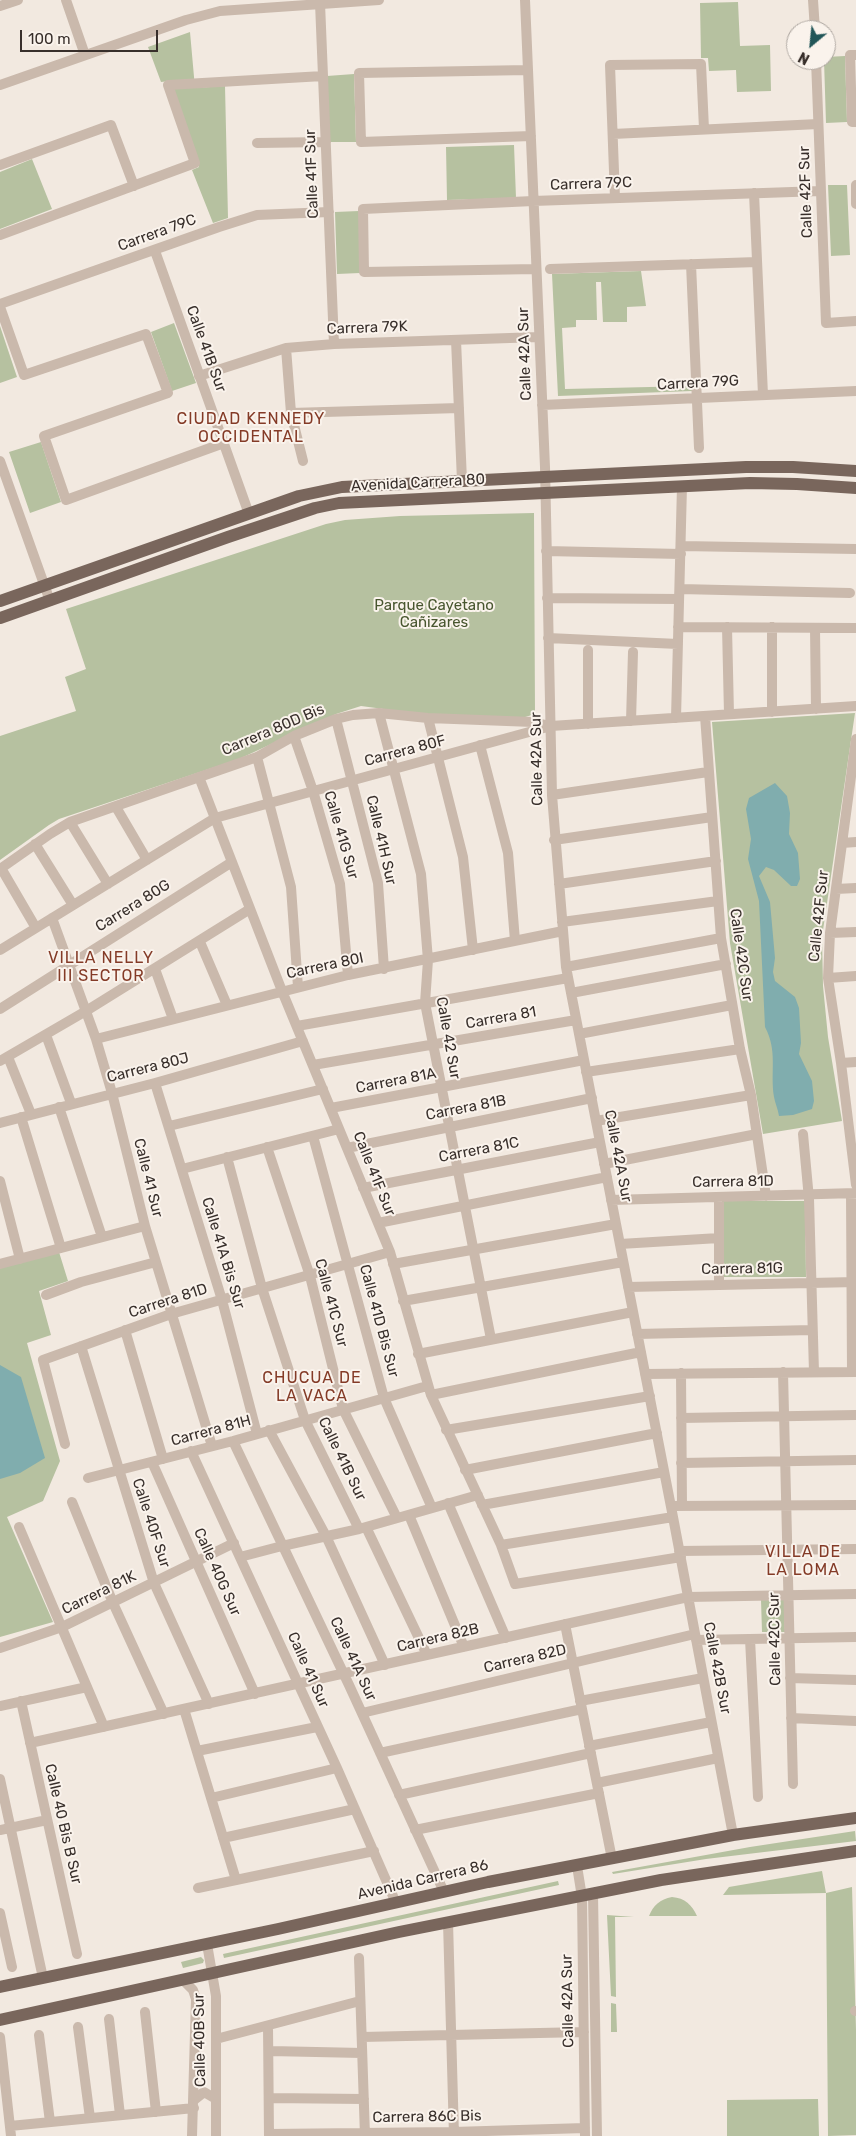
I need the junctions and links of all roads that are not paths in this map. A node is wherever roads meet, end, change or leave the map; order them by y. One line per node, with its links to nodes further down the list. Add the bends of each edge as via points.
1 (18, 0): 8 (street)
2 (66, 0): 11 (street)
3 (216, 0): 9 (street)
4 (379, 0): 7 (street)
5 (525, 0): 13 (street, Calle 42A Sur)
6 (814, 0): 10 (street)
7 (320, 3): 9 (street); 15 (street, Calle 41F Sur)
8 (0, 6)
9 (220, 10): 11 (street)
10 (815, 20)
11 (85, 55): 16 (street)
12 (853, 55): 17 (street)
13 (528, 70): 21 (street, Calle 42A Sur); 21 (street, via 359,74 361,142)
14 (816, 70): 18 (street, Calle 42F Sur)
15 (323, 76): 22 (street, Calle 41F Sur); 26 (street, via 168,85 195,163)
16 (0, 85)
17 (854, 122)
18 (818, 124): 19 (street); 27 (street, Calle 42F Sur)
19 (704, 129): 20 (street); 20 (street, via 701,64 610,65)
20 (613, 134): 29 (street)
21 (531, 136): 30 (street, Calle 42A Sur)
22 (326, 142): 23 (street); 32 (street, Calle 41F Sur)
23 (257, 143)
24 (0, 165): 26 (street, via 111,125)
25 (856, 185): 31 (street)
26 (134, 186): 33 (street)
27 (821, 191): 28 (street, Carrera 79C); 40 (street, Calle 42F Sur, via 826,322)
28 (754, 193): 29 (street, Carrera 79C); 35 (street)
29 (615, 198): 30 (street, Carrera 79C)
30 (533, 201): 37 (street, Calle 42A Sur); 37 (street, Carrera 79C, via 363,209 364,272)
31 (856, 204)
32 (329, 212): 34 (street, Carrera 79C, via 257,215); 43 (street, Calle 41F Sur)
33 (0, 235)
34 (155, 251): 39 (street, Carrera 79C); 45 (street, Calle 41B Sur)
35 (757, 262): 36 (street); 47 (street)
36 (691, 264): 38 (street); 48 (street)
37 (536, 269): 41 (street, Calle 42A Sur)
38 (550, 269)
39 (0, 306): 52 (street, via 24,375 146,334 168,393 44,436 66,500)
40 (856, 321)
41 (539, 337): 42 (street, Carrera 79K); 49 (street, Calle 42A Sur)
42 (456, 340): 43 (street, Carrera 79K); 50 (street)
43 (334, 344): 44 (street, Carrera 79K)
44 (286, 348): 45 (street, Carrera 79K); 51 (street)
45 (200, 376): 52 (street, Calle 41B Sur)
46 (856, 391): 47 (street, Carrera 79G)
47 (763, 395): 48 (street, Carrera 79G)
48 (697, 398): 49 (street, Carrera 79G); 53 (street)
49 (542, 405): 57 (street, Calle 42A Sur)
50 (459, 408): 51 (street); 58 (street)
51 (291, 413): 54 (street)
52 (224, 443): 62 (street, Calle 41B Sur)
53 (699, 448)
54 (303, 461)
55 (0, 462): 66 (street)
56 (856, 471): 57 (main road, Avenida Carrera 80, via 746,467)
57 (545, 476): 58 (main road, Avenida Carrera 80); 61 (street, Calle 42A Sur)
58 (462, 480): 62 (main road, Avenida Carrera 80, via 323,490)
59 (682, 486): 60 (main road, Avenida Carrera 80, via 775,483); 61 (main road, Avenida Carrera 80); 64 (street)
60 (856, 488)
61 (546, 492): 65 (street, Calle 42A Sur); 70 (main road, Avenida Carrera 80, via 358,502 315,508)
62 (249, 514): 66 (main road, Avenida Carrera 80)
63 (856, 549): 64 (street)
64 (681, 550): 65 (street); 68 (street)
65 (546, 551): 69 (street, Calle 42A Sur)
66 (44, 585): 70 (street); 71 (main road, Avenida Carrera 80)
67 (850, 593): 68 (street)
68 (680, 594): 69 (street); 73 (street)
69 (547, 598): 78 (street, Calle 42A Sur)
70 (50, 600): 72 (main road, Avenida Carrera 80)
71 (0, 601)
72 (0, 618)
73 (678, 627): 74 (street); 79 (street)
74 (727, 627): 75 (street); 86 (street)
75 (772, 628): 76 (street); 84 (street)
76 (815, 628): 77 (street); 83 (street)
77 (856, 628)
78 (548, 638): 79 (street); 93 (street, Calle 42A Sur)
79 (678, 644): 89 (street)
80 (588, 650): 92 (street)
81 (633, 652): 91 (street)
82 (856, 706): 83 (street, Carrera 80F)
83 (816, 709): 84 (street, Carrera 80F)
84 (772, 712): 86 (street, Carrera 80F)
85 (379, 713): 88 (street, Carrera 80D Bis); 90 (street, Carrera 80D Bis); 100 (street, Calle 42 Sur)
86 (729, 714): 87 (street, Carrera 80F)
87 (705, 716): 89 (street, Carrera 80F); 101 (street, Calle 42C Sur)
88 (428, 718): 93 (street, Carrera 80D Bis, via 533,722); 99 (street)
89 (676, 718): 91 (street, Carrera 80F)
90 (336, 720): 94 (street, Carrera 80D Bis); 103 (street, Calle 41H Sur)
91 (631, 721): 92 (street, Carrera 80F)
92 (588, 724): 93 (street, Carrera 80F)
93 (551, 726): 96 (street, Carrera 80F); 105 (street, Calle 42A Sur)
94 (294, 736): 98 (street, Carrera 80D Bis); 104 (street, Calle 41G Sur)
95 (856, 739): 97 (street, Calle 42F Sur)
96 (480, 745): 99 (street, Carrera 80F); 133 (street, via 508,853)
97 (855, 752): 106 (street, Calle 42F Sur)
98 (257, 757): 102 (street, Carrera 80D Bis); 107 (street)
99 (437, 757): 100 (street, Carrera 80F); 136 (street, via 463,857)
100 (393, 769): 103 (street, Carrera 80F); 137 (street, Calle 42 Sur, via 421,874)
101 (708, 772): 105 (street); 110 (street, Calle 42C Sur)
102 (199, 777): 108 (street, Carrera 80D Bis); 109 (street, Calle 41F Sur)
103 (352, 781): 104 (street, Carrera 80F); 142 (street, Calle 41H Sur, via 378,883)
104 (313, 791): 107 (street, Carrera 80F); 143 (street, Calle 41G Sur, via 340,884)
105 (552, 795): 112 (street, Calle 42A Sur)
106 (852, 797): 114 (street, Calle 42F Sur)
107 (270, 803): 109 (street, Carrera 80F); 147 (street, via 291,888)
108 (116, 807): 111 (street, Carrera 80D Bis); 116 (street)
109 (215, 818): 116 (street, Carrera 80F); 118 (street, Calle 41F Sur)
110 (712, 818): 112 (street); 117 (street, Calle 42C Sur)
111 (70, 822): 115 (street, Carrera 80D Bis); 120 (street)
112 (554, 840): 121 (street, Calle 42A Sur)
113 (856, 842): 114 (street)
114 (842, 843): 123 (street, Calle 42F Sur)
115 (35, 844): 119 (street, Carrera 80D Bis); 125 (street)
116 (147, 860): 120 (street, Carrera 80F)
117 (716, 861): 121 (street); 124 (street, Calle 42C Sur)
118 (232, 862): 126 (street, Calle 41F Sur); 138 (street, Carrera 80G)
119 (1, 868): 129 (street)
120 (108, 884): 125 (street, Carrera 80F)
121 (559, 884): 128 (street, Calle 42A Sur)
122 (856, 888): 123 (street)
123 (836, 889): 131 (street, Calle 42F Sur)
124 (718, 901): 128 (street, Carrera 80I); 132 (street, Calle 42C Sur)
125 (73, 905): 127 (street, Carrera 80F)
126 (250, 909): 134 (street); 148 (street, Calle 41F Sur)
127 (52, 918): 129 (street, Carrera 80F); 138 (street, Calle 41 Sur)
128 (562, 927): 133 (street, Carrera 80I); 140 (street, Calle 42A Sur)
129 (36, 928): 135 (street, Carrera 80F)
130 (856, 932): 131 (street)
131 (830, 933): 146 (street, Calle 42F Sur)
132 (721, 938): 139 (street, Calle 42C Sur); 140 (street)
133 (514, 941): 136 (street, Carrera 80I)
134 (200, 942): 141 (street); 151 (street)
135 (0, 950)
136 (473, 950): 137 (street, Carrera 80I)
137 (428, 960): 142 (street, Carrera 80I); 150 (street, Calle 42 Sur)
138 (70, 964): 153 (street, Carrera 80G); 154 (street, Calle 41 Sur)
139 (726, 964): 149 (street); 152 (street, Calle 42C Sur)
140 (566, 967): 145 (street, Calle 42A Sur)
141 (155, 969): 154 (street); 155 (street)
142 (384, 969): 143 (street, Carrera 80I)
143 (348, 975): 147 (street, Carrera 80I)
144 (856, 976): 146 (street)
145 (568, 978): 149 (street, Calle 42A Sur); 150 (street)
146 (828, 978): 167 (street, Calle 42F Sur)
147 (298, 987): 148 (street, Carrera 80I)
148 (282, 991): 151 (street, Carrera 80I); 157 (street, Calle 41F Sur)
149 (571, 993): 156 (street, Calle 42A Sur)
150 (425, 1003): 157 (street); 162 (street, Calle 42 Sur)
151 (227, 1005): 155 (street, Carrera 80I)
152 (732, 1005): 158 (street); 163 (street, Calle 42C Sur)
153 (0, 1009)
154 (86, 1011): 159 (street); 160 (street, Calle 41 Sur)
155 (173, 1019): 160 (street, Carrera 80I)
156 (576, 1020): 158 (street, Calle 42A Sur); 162 (street, Carrera 81)
157 (297, 1026): 161 (street, Calle 41F Sur)
158 (579, 1034): 165 (street, Calle 42A Sur)
159 (46, 1035): 164 (street); 176 (street)
160 (96, 1039): 173 (street, Calle 41 Sur)
161 (303, 1041): 168 (street, Calle 41F Sur); 170 (street, Carrera 80J)
162 (433, 1045): 168 (street, Carrera 81); 171 (street, Calle 42 Sur)
163 (740, 1050): 169 (street); 174 (street, Calle 42C Sur)
164 (4, 1059): 179 (street)
165 (584, 1060): 169 (street, Calle 42A Sur); 171 (street, Carrera 81A)
166 (856, 1062): 167 (street)
167 (841, 1063): 199 (street, Calle 42F Sur)
168 (313, 1065): 172 (street, Calle 41F Sur)
169 (586, 1072): 175 (street, Calle 42A Sur)
170 (155, 1083): 173 (street, Carrera 80J); 183 (street, Calle 41A Bis Sur)
171 (441, 1087): 178 (street, Carrera 81A); 184 (street, Calle 42 Sur)
172 (323, 1089): 178 (street, Calle 41F Sur); 183 (street)
173 (112, 1093): 176 (street, Carrera 80J); 207 (street, Calle 41 Sur)
174 (750, 1095): 181 (street); 186 (street, Calle 42C Sur)
175 (592, 1098): 181 (street, Calle 42A Sur); 184 (street, Carrera 81B)
176 (71, 1103): 177 (street, Carrera 80J)
177 (58, 1107): 179 (street, Carrera 80J); 208 (street)
178 (330, 1108): 185 (street, Calle 41F Sur)
179 (32, 1114): 180 (street, Carrera 80J)
180 (20, 1117): 182 (street, Carrera 80J); 211 (street)
181 (596, 1121): 189 (street, Calle 42A Sur)
182 (0, 1123)
183 (169, 1126): 194 (street, Calle 41A Bis Sur)
184 (449, 1127): 191 (street, Carrera 81B); 195 (street, Calle 42 Sur)
185 (339, 1129): 188 (street); 191 (street, Calle 41F Sur)
186 (757, 1134): 193 (street); 201 (street, Calle 42C Sur)
187 (803, 1134): 200 (street)
188 (313, 1136): 190 (street); 218 (street, Calle 41D Bis Sur)
189 (600, 1142): 193 (street, Calle 42A Sur); 195 (street, Carrera 81C)
190 (267, 1147): 192 (street); 220 (street, Calle 41C Sur)
191 (347, 1148): 198 (street, Calle 41F Sur)
192 (226, 1158): 194 (street); 226 (street, Calle 41B Sur)
193 (604, 1164): 196 (street, Calle 42A Sur)
194 (182, 1169): 228 (street, Calle 41A Bis Sur)
195 (458, 1170): 198 (street, Carrera 81C); 204 (street, Calle 42 Sur)
196 (607, 1176): 203 (street, Calle 42A Sur); 204 (street)
197 (0, 1181): 214 (street)
198 (363, 1188): 205 (street, Calle 41F Sur)
199 (854, 1191): 200 (street, Carrera 81D); 221 (street, Calle 42F Sur)
200 (808, 1195): 201 (street, Carrera 81D); 222 (street)
201 (766, 1196): 202 (street, Carrera 81D)
202 (719, 1197): 203 (street, Carrera 81D); 209 (street)
203 (611, 1200): 206 (street, Calle 42A Sur)
204 (465, 1206): 205 (street); 212 (street, Calle 42 Sur)
205 (378, 1224): 213 (street, Calle 41F Sur)
206 (616, 1224): 210 (street, Calle 42A Sur); 212 (street)
207 (145, 1226): 208 (street); 215 (street, Calle 41 Sur)
208 (102, 1237): 211 (street)
209 (719, 1238): 210 (street); 223 (street)
210 (620, 1244): 216 (street, Calle 42A Sur)
211 (62, 1248): 214 (street)
212 (473, 1250): 219 (street); 225 (street, Calle 42 Sur)
213 (390, 1252): 218 (street, Carrera 81D); 219 (street, Calle 41F Sur)
214 (20, 1259): 217 (street)
215 (156, 1262): 227 (street); 231 (street, Calle 41 Sur)
216 (623, 1262): 224 (street, Calle 42A Sur); 225 (street)
217 (0, 1264)
218 (348, 1264): 220 (street, Carrera 81D); 246 (street, Calle 41D Bis Sur)
219 (393, 1264): 229 (street, Calle 41F Sur)
220 (310, 1276): 226 (street, Carrera 81D); 247 (street, Calle 41C Sur)
221 (854, 1282): 222 (street, Carrera 81G); 241 (street, Calle 42F Sur)
222 (811, 1283): 223 (street, Carrera 81G); 233 (street)
223 (718, 1285): 224 (street, Carrera 81G)
224 (628, 1286): 230 (street, Calle 42A Sur)
225 (481, 1287): 229 (street); 235 (street, Calle 42 Sur)
226 (262, 1288): 228 (street, Carrera 81D); 251 (street, Calle 41B Sur)
227 (46, 1295)
228 (222, 1300): 231 (street, Carrera 81D); 255 (street, Calle 41A Bis Sur)
229 (403, 1301): 238 (street, Calle 41F Sur)
230 (633, 1312): 234 (street, Calle 42A Sur); 235 (street)
231 (171, 1314): 232 (street, Carrera 81D); 258 (street, Calle 41 Sur)
232 (125, 1330): 236 (street, Carrera 81D); 260 (street)
233 (812, 1330): 234 (street); 240 (street)
234 (637, 1334): 237 (street, Calle 42A Sur)
235 (491, 1340): 238 (street)
236 (82, 1346): 257 (street, Carrera 81D, via 43,1360); 265 (street, Calle 40F Sur)
237 (641, 1352): 242 (street, Calle 42A Sur); 244 (street, Carrera 81H)
238 (418, 1354): 244 (street, Calle 41F Sur)
239 (783, 1372): 240 (street); 243 (street); 249 (street, Calle 42C Sur)
240 (814, 1372): 241 (street)
241 (854, 1372)
242 (645, 1374): 243 (street); 245 (street, Calle 42A Sur)
243 (681, 1374): 250 (street)
244 (429, 1390): 246 (street, Carrera 81H); 253 (street, Calle 41F Sur)
245 (650, 1396): 253 (street); 254 (street, Calle 42A Sur)
246 (384, 1398): 247 (street, Carrera 81H); 277 (street, Calle 41D Bis Sur)
247 (343, 1409): 251 (street, Carrera 81H); 280 (street, Calle 41C Sur)
248 (856, 1415): 249 (street)
249 (784, 1416): 250 (street); 262 (street, Calle 42C Sur)
250 (681, 1418): 264 (street)
251 (305, 1420): 252 (street, Carrera 81H); 282 (street, Calle 41B Sur)
252 (269, 1430): 255 (street, Carrera 81H); 283 (street)
253 (446, 1430): 266 (street, Calle 41F Sur)
254 (657, 1433): 266 (street); 267 (street, Calle 42A Sur)
255 (256, 1434): 256 (street, Carrera 81H)
256 (233, 1441): 258 (street, Carrera 81H); 286 (street, Calle 41A Sur)
257 (65, 1444)
258 (212, 1446): 259 (street, Carrera 81H)
259 (191, 1452): 260 (street, Carrera 81H); 284 (street, Calle 41 Sur)
260 (163, 1459): 263 (street, Carrera 81H)
261 (856, 1460): 262 (street)
262 (785, 1461): 264 (street); 276 (street, Calle 42C Sur)
263 (152, 1462): 265 (street, Carrera 81H); 291 (street, Calle 40G Sur)
264 (681, 1463): 275 (street)
265 (118, 1469): 268 (street, Carrera 81H); 292 (street, Calle 40F Sur)
266 (465, 1470): 269 (street, Calle 41F Sur)
267 (664, 1472): 272 (street); 274 (street, Calle 42A Sur)
268 (88, 1478)
269 (478, 1495): 271 (street); 272 (street, Calle 41F Sur)
270 (72, 1502): 296 (street)
271 (448, 1503): 277 (street); 301 (street)
272 (482, 1505): 285 (street, Calle 41F Sur)
273 (856, 1505): 276 (street)
274 (671, 1506): 275 (street); 279 (street, Calle 42B Sur)
275 (682, 1506): 276 (street)
276 (786, 1506): 288 (street, Calle 42C Sur)
277 (432, 1508): 278 (street)
278 (409, 1514): 280 (street); 304 (street)
279 (673, 1517): 285 (street); 289 (street, Calle 42B Sur)
280 (396, 1518): 282 (street)
281 (19, 1527): 298 (street)
282 (363, 1528): 283 (street); 306 (street, Calle 41B Sur)
283 (326, 1536): 286 (street); 308 (street)
284 (234, 1543): 290 (street, Calle 41 Sur); 291 (street, Carrera 81K)
285 (501, 1545): 289 (street, Calle 41F Sur, via 515,1584)
286 (282, 1546): 290 (street); 309 (street, Calle 41A Sur)
287 (856, 1549): 288 (street)
288 (788, 1550): 289 (street); 294 (street, Calle 42C Sur)
289 (680, 1554): 295 (street, Calle 42B Sur)
290 (240, 1557): 313 (street, Calle 41 Sur)
291 (196, 1563): 292 (street, Carrera 81K); 315 (street, Calle 40G Sur)
292 (154, 1583): 296 (street, Carrera 81K); 317 (street, Calle 40F Sur)
293 (856, 1594): 294 (street, Carrera 82B)
294 (789, 1595): 295 (street, Carrera 82B); 302 (street, Calle 42C Sur)
295 (688, 1597): 297 (street, Carrera 82B); 299 (street, Calle 42B Sur)
296 (113, 1603): 298 (street, Carrera 81K); 322 (street)
297 (565, 1624): 301 (street, Carrera 82B); 307 (street)
298 (62, 1627): 305 (street, Carrera 81K); 314 (street)
299 (696, 1637): 303 (street, Carrera 82D); 307 (street, Carrera 82D); 310 (street, Calle 42B Sur)
300 (856, 1637): 302 (street, Carrera 82D)
301 (506, 1638): 304 (street, Carrera 82B)
302 (790, 1638): 303 (street, Carrera 82D); 311 (street, Calle 42C Sur)
303 (750, 1639): 338 (street)
304 (464, 1647): 306 (street, Carrera 82B)
305 (0, 1648)
306 (427, 1655): 308 (street, Carrera 82B)
307 (572, 1663): 318 (street); 321 (street, Carrera 82D)
308 (385, 1665): 309 (street, Carrera 82B)
309 (344, 1674): 313 (street, Carrera 82B); 321 (street, Calle 41A Sur)
310 (703, 1678): 318 (street); 325 (street, Calle 42B Sur)
311 (790, 1678): 312 (street); 323 (street, Calle 42C Sur)
312 (856, 1680)
313 (298, 1684): 315 (street, Carrera 82B); 327 (street, Calle 41 Sur)
314 (87, 1687): 316 (street); 326 (street)
315 (255, 1694): 317 (street, Carrera 82B)
316 (21, 1701): 319 (street); 328 (street, Calle 40 Bis B Sur)
317 (209, 1704): 320 (street, Carrera 82B)
318 (581, 1705): 329 (street); 331 (street)
319 (0, 1706)
320 (184, 1709): 322 (street, Carrera 82B); 330 (street)
321 (362, 1713): 331 (street, Calle 41A Sur)
322 (164, 1714): 326 (street, Carrera 82B)
323 (792, 1718): 324 (street); 335 (street, Calle 42C Sur)
324 (856, 1721)
325 (711, 1722): 329 (street); 332 (street, Calle 42B Sur)
326 (104, 1727): 328 (street, Carrera 82B)
327 (317, 1727): 330 (street); 333 (street, Calle 41 Sur)
328 (30, 1743): 342 (street, Calle 40 Bis B Sur)
329 (590, 1750): 336 (street); 337 (street)
330 (197, 1751): 339 (street)
331 (380, 1753): 337 (street, Calle 41A Sur)
332 (718, 1758): 336 (street); 345 (street, Calle 42B Sur)
333 (337, 1768): 339 (street); 340 (street, Calle 41 Sur)
334 (0, 1779): 343 (street)
335 (793, 1784)
336 (598, 1788): 344 (street); 349 (street)
337 (400, 1795): 344 (street, Calle 41A Sur)
338 (758, 1797)
339 (211, 1798): 346 (street)
340 (355, 1809): 346 (street); 347 (street, Calle 41 Sur)
341 (856, 1818): 345 (main road, Avenida Carrera 86)
342 (47, 1820): 343 (street); 359 (street, Calle 40 Bis B Sur)
343 (5, 1829): 363 (street)
344 (415, 1830): 353 (street, Calle 41A Sur)
345 (732, 1835): 349 (main road, Avenida Carrera 86)
346 (223, 1838): 351 (street)
347 (374, 1851): 351 (street); 355 (street, Calle 41 Sur)
348 (856, 1851): 354 (main road, via 671,1878)
349 (612, 1859): 350 (main road, Avenida Carrera 86)
350 (577, 1866): 353 (main road, Avenida Carrera 86); 354 (street, Calle 42A Sur)
351 (236, 1880): 352 (street)
352 (198, 1888)
353 (444, 1892): 355 (main road, Avenida Carrera 86)
354 (587, 1895): 357 (main road); 372 (street, Calle 42A Sur); 395 (street, Calle 42A Sur)
355 (396, 1902): 358 (main road, Avenida Carrera 86)
356 (0, 1913): 361 (street)
357 (448, 1922): 362 (main road); 373 (street)
358 (207, 1944): 362 (street, Calle 40B Sur); 363 (main road, Avenida Carrera 86)
359 (77, 1954)
360 (359, 1958): 366 (street)
361 (12, 1967)
362 (212, 1974): 364 (main road); 377 (street, Calle 40B Sur, via 216,1996)
363 (43, 1978): 365 (main road, Avenida Carrera 86)
364 (183, 1980): 369 (main road); 383 (street, Calle 40B Sur, via 193,1990 196,1999)
365 (0, 1987)
366 (360, 2001): 370 (street); 376 (street)
367 (144, 2012): 384 (street)
368 (109, 2019): 385 (street)
369 (0, 2020)
370 (268, 2026): 377 (street); 378 (street)
371 (78, 2027): 386 (street)
372 (584, 2032): 373 (street); 389 (street, Calle 42A Sur)
373 (451, 2034): 376 (street); 391 (street)
374 (39, 2035): 387 (street)
375 (0, 2037): 388 (street)
376 (362, 2037): 379 (street)
377 (216, 2039): 380 (street, Calle 40B Sur)
378 (270, 2052): 379 (street); 381 (street)
379 (362, 2053): 382 (street)
380 (216, 2098): 383 (street, via 204,2092); 394 (street, Calle 40B Sur)
381 (269, 2098): 382 (street); 392 (street)
382 (364, 2099): 390 (street)
383 (194, 2104): 384 (street); 393 (street, Calle 40B Sur)
384 (156, 2112): 385 (street)
385 (120, 2115): 386 (street)
386 (90, 2118): 387 (street)
387 (50, 2122): 388 (street)
388 (10, 2131)
389 (585, 2132): 391 (street, Carrera 86C Bis)
390 (365, 2134): 391 (street, Carrera 86C Bis); 392 (street, Carrera 86C Bis)
391 (453, 2134)
392 (269, 2135)
393 (192, 2136)
394 (216, 2136)
395 (596, 2136)

